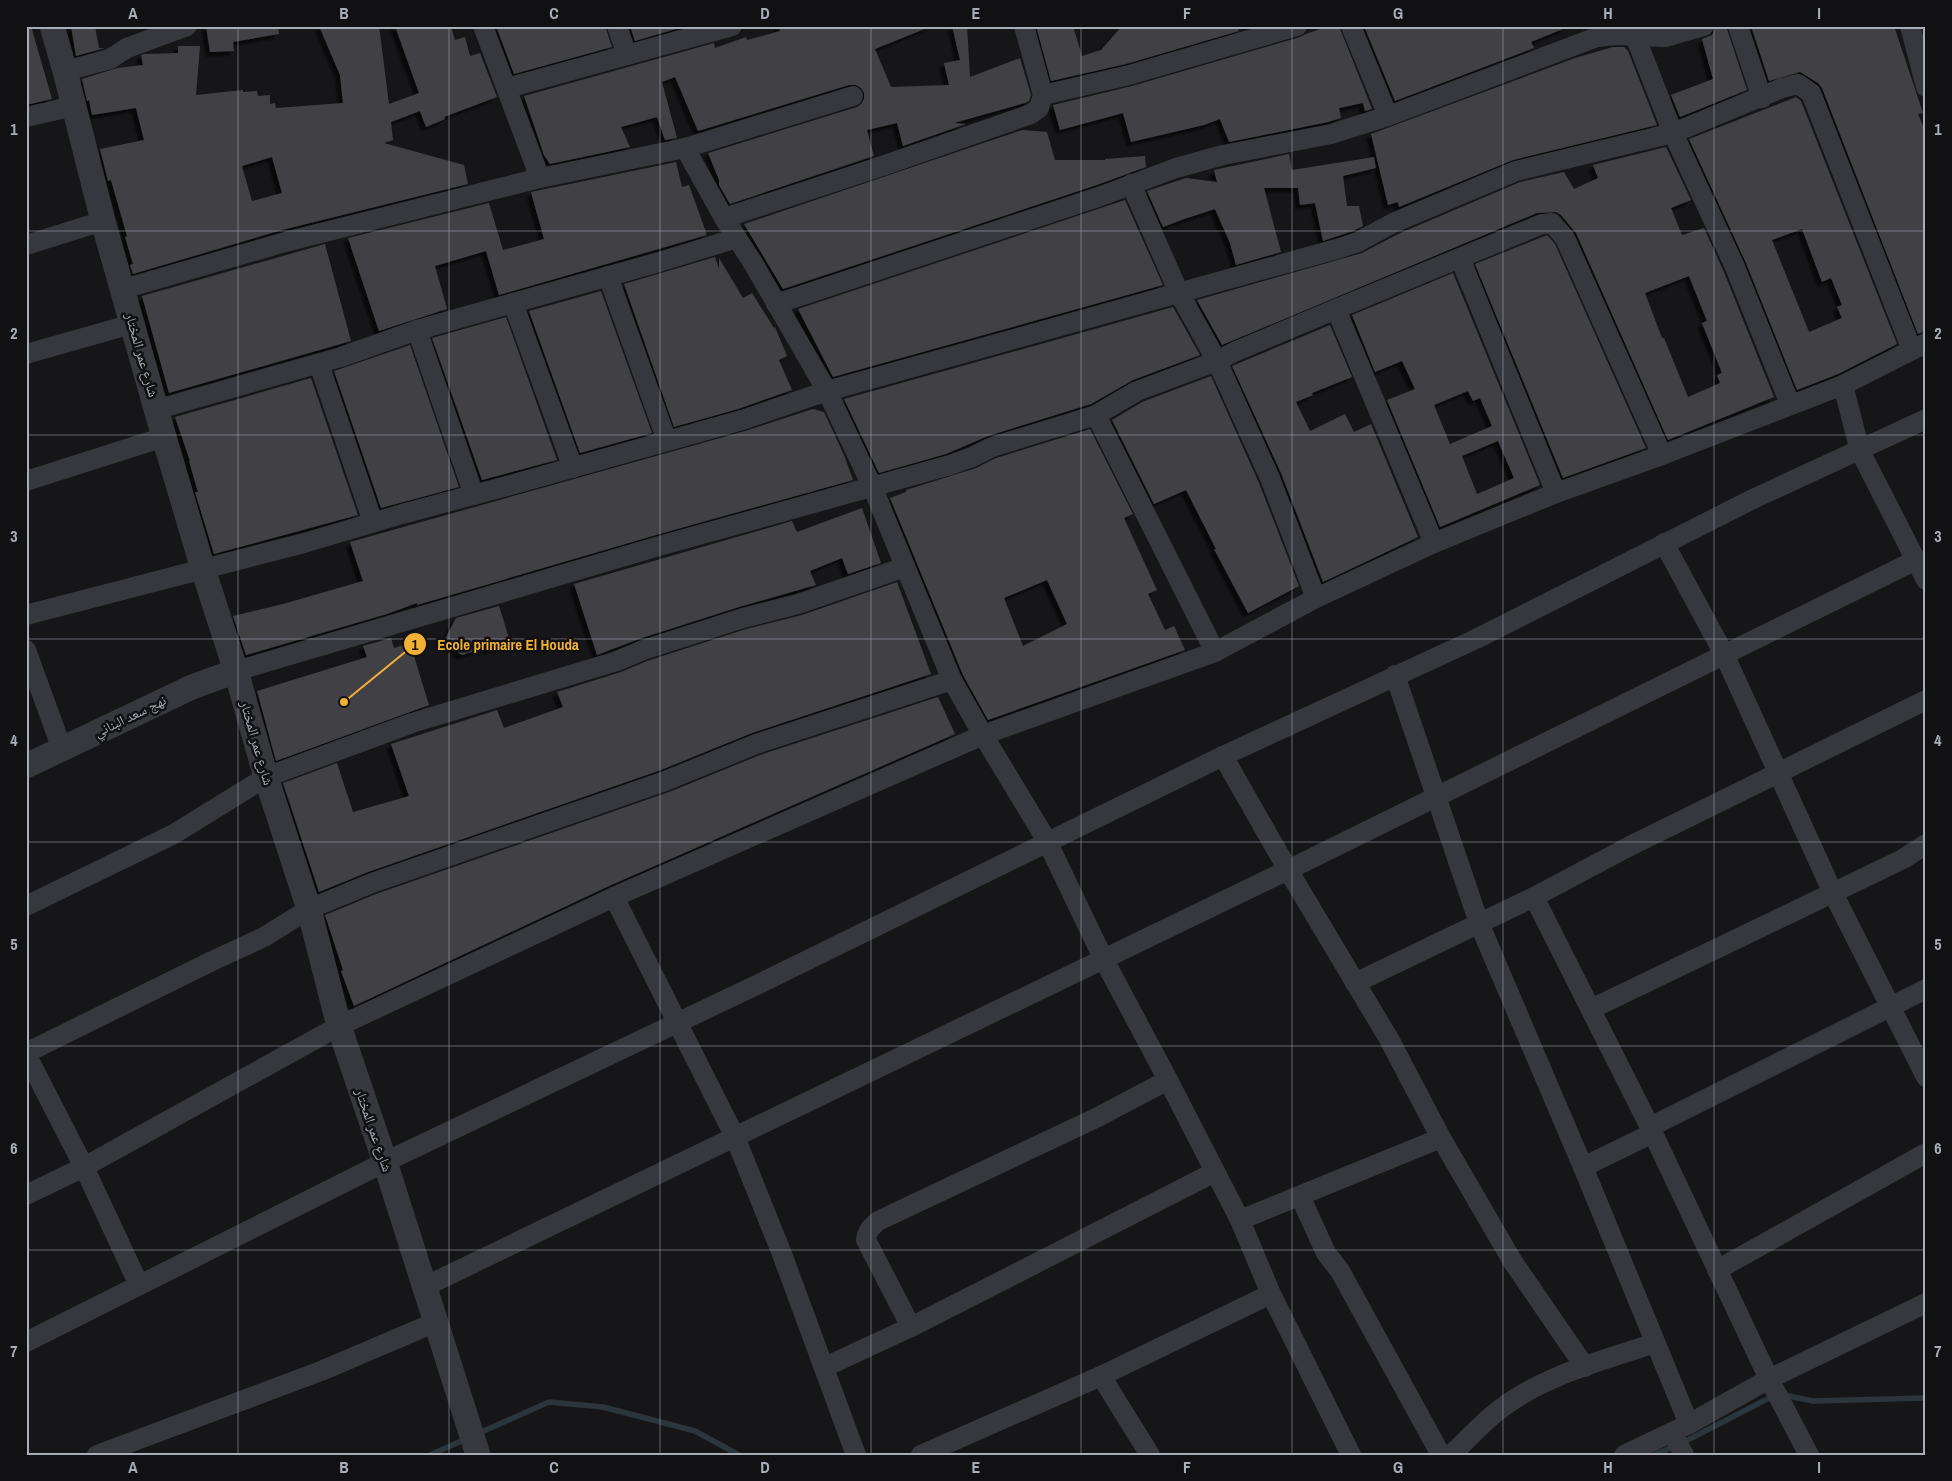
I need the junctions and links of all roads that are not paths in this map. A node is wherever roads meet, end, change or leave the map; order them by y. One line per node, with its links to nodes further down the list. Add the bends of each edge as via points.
1 (52, 26): 14 (street, شارع عمر المختار)
2 (187, 26): 14 (street, via 127,48 110,59)
3 (483, 26): 16 (street)
4 (618, 26): 13 (street)
5 (732, 26): 13 (street)
6 (1024, 26): 17 (street)
7 (1297, 26): 17 (street)
8 (1351, 26): 21 (street)
9 (1704, 26): 12 (street, via 1666,37)
10 (1738, 26): 19 (street)
11 (1910, 26): 15 (street)
12 (1636, 36): 21 (street, via 1597,36); 23 (street)
13 (627, 55): 16 (street)
14 (65, 70): 20 (street, شارع عمر المختار)
15 (1926, 87)
16 (507, 88): 25 (street)
17 (1042, 95): 27 (street, via 1039,108 1031,114)
18 (853, 96): 24 (street)
19 (1762, 98): 23 (street); 40 (street, via 1798,84 1812,93)
20 (74, 106): 22 (street); 28 (street, شارع عمر المختار)
21 (1388, 116): 26 (street, via 1331,134 1223,155)
22 (26, 117)
23 (1672, 133): 34 (street, via 1516,171 1393,223 1358,242); 46 (street, via 1735,267)
24 (685, 148): 25 (street); 27 (street)
25 (540, 178): 33 (street, via 285,242)
26 (1130, 184): 34 (street); 36 (street)
27 (724, 218): 29 (street)
28 (103, 221): 30 (street); 33 (street, شارع عمر المختار)
29 (737, 238): 32 (street); 36 (street)
30 (26, 245)
31 (1460, 258): 37 (street); 53 (street, via 1542,224 1552,223 1565,238); 57 (street)
32 (608, 276): 35 (street); 51 (street)
33 (123, 289): 38 (street, شارع عمر المختار)
34 (1179, 293): 42 (street); 45 (street)
35 (513, 303): 39 (street); 54 (street)
36 (776, 304): 45 (street)
37 (1336, 308): 42 (street); 60 (street)
38 (132, 324): 41 (street); 47 (street, شارع عمر المختار)
39 (417, 330): 43 (street); 58 (street)
40 (1919, 346): 44 (street)
41 (26, 354)
42 (1217, 361): 48 (street, via 1137,391); 66 (street, via 1270,478)
43 (319, 364): 47 (street); 59 (street)
44 (1843, 385): 46 (street); 52 (street)
45 (827, 391): 51 (street); 56 (street)
46 (1790, 404): 53 (street)
47 (158, 410): 50 (street, شارع عمر المختار)
48 (1096, 415): 56 (street, via 992,446 950,464); 69 (street)
49 (1926, 419): 52 (street)
50 (164, 438): 55 (street); 64 (street, شارع عمر المختار)
51 (667, 442): 54 (street)
52 (1860, 451): 61 (street, via 1755,498); 62 (street)
53 (1662, 455): 57 (street)
54 (573, 468): 58 (street)
55 (26, 481)
56 (872, 486): 63 (street); 71 (street)
57 (1556, 493): 60 (street)
58 (474, 495): 59 (street)
59 (373, 522): 64 (street)
60 (1434, 543): 66 (street)
61 (1664, 544): 70 (street); 72 (street, via 1478,638)
62 (1916, 560): 65 (street); 70 (street)
63 (905, 567): 73 (street); 80 (street, via 798,604 743,618 617,661 412,723)
64 (203, 569): 67 (street); 71 (street, شارع عمر المختار)
65 (1926, 580)
66 (1316, 598): 69 (street)
67 (26, 615)
68 (26, 650): 76 (street)
69 (1215, 652): 75 (street)
70 (1724, 654): 79 (street); 81 (street)
71 (236, 671): 76 (street, نهج سعد البناني, via 192,687); 80 (street, شارع عمر المختار)
72 (1395, 675): 77 (street); 81 (street)
73 (952, 680): 75 (street); 89 (street, via 756,744 665,781 372,883)
74 (1926, 700): 79 (street)
75 (983, 736): 82 (street); 86 (street)
76 (62, 749): 78 (street, نهج سعد البناني)
77 (1224, 756): 82 (street); 84 (street)
78 (26, 766)
79 (1778, 774): 85 (street); 87 (street)
80 (266, 777): 88 (street, via 174,834); 89 (street, شارع عمر المختار)
81 (1436, 797): 84 (street); 90 (street)
82 (1047, 841): 91 (street); 96 (street)
83 (1926, 844): 85 (street, via 1903,859)
84 (1288, 870): 91 (street); 92 (street)
85 (1833, 893): 94 (street); 95 (street)
86 (614, 897): 96 (street); 97 (street)
87 (1534, 897): 90 (street); 95 (street)
88 (26, 906)
89 (309, 910): 97 (street, شارع عمر المختار); 98 (street, via 264,937)
90 (1479, 923): 92 (street); 107 (street)
91 (1103, 958): 100 (street); 102 (street)
92 (1355, 983): 103 (street, via 1389,1039)
93 (1926, 989): 94 (street)
94 (1891, 1008): 99 (street); 101 (street)
95 (1591, 1009): 101 (street)
96 (678, 1022): 102 (street); 105 (street)
97 (339, 1026): 105 (street, شارع عمر المختار); 106 (street)
98 (26, 1054): 106 (street)
99 (1926, 1077)
100 (1168, 1080): 108 (street); 118 (street, via 1098,1117 878,1221 870,1228 866,1240)
101 (1652, 1130): 107 (street); 112 (street)
102 (735, 1137): 114 (street); 121 (street)
103 (1441, 1138): 110 (street); 122 (street, via 1513,1262)
104 (1926, 1153): 112 (street)
105 (386, 1162): 113 (street); 114 (street, شارع عمر المختار)
106 (84, 1167): 109 (street); 113 (street)
107 (1584, 1167): 120 (street)
108 (1215, 1172): 111 (street); 118 (street)
109 (26, 1195)
110 (1300, 1196): 111 (street); 132 (street, via 1326,1253 1340,1271)
111 (1240, 1220): 115 (street)
112 (1717, 1270): 124 (street)
113 (139, 1285): 119 (street)
114 (424, 1287): 117 (street, شارع عمر المختار)
115 (1271, 1294): 123 (street); 131 (street)
116 (1926, 1303): 124 (street)
117 (436, 1322): 126 (street, شارع عمر المختار); 127 (street, via 321,1371)
118 (911, 1327): 121 (street)
119 (26, 1342)
120 (1655, 1343): 122 (street); 125 (street)
121 (825, 1367): 128 (street)
122 (1585, 1367): 133 (street, via 1536,1386 1498,1410)
123 (1101, 1376): 129 (street); 130 (street)
124 (1770, 1379): 125 (street); 136 (street)
125 (1680, 1429): 134 (street); 135 (street)
126 (476, 1450)
127 (97, 1455)
128 (856, 1455)
129 (921, 1455)
130 (1150, 1455)
131 (1351, 1455)
132 (1441, 1455)
133 (1451, 1455)
134 (1624, 1455)
135 (1684, 1455)
136 (1810, 1455)

